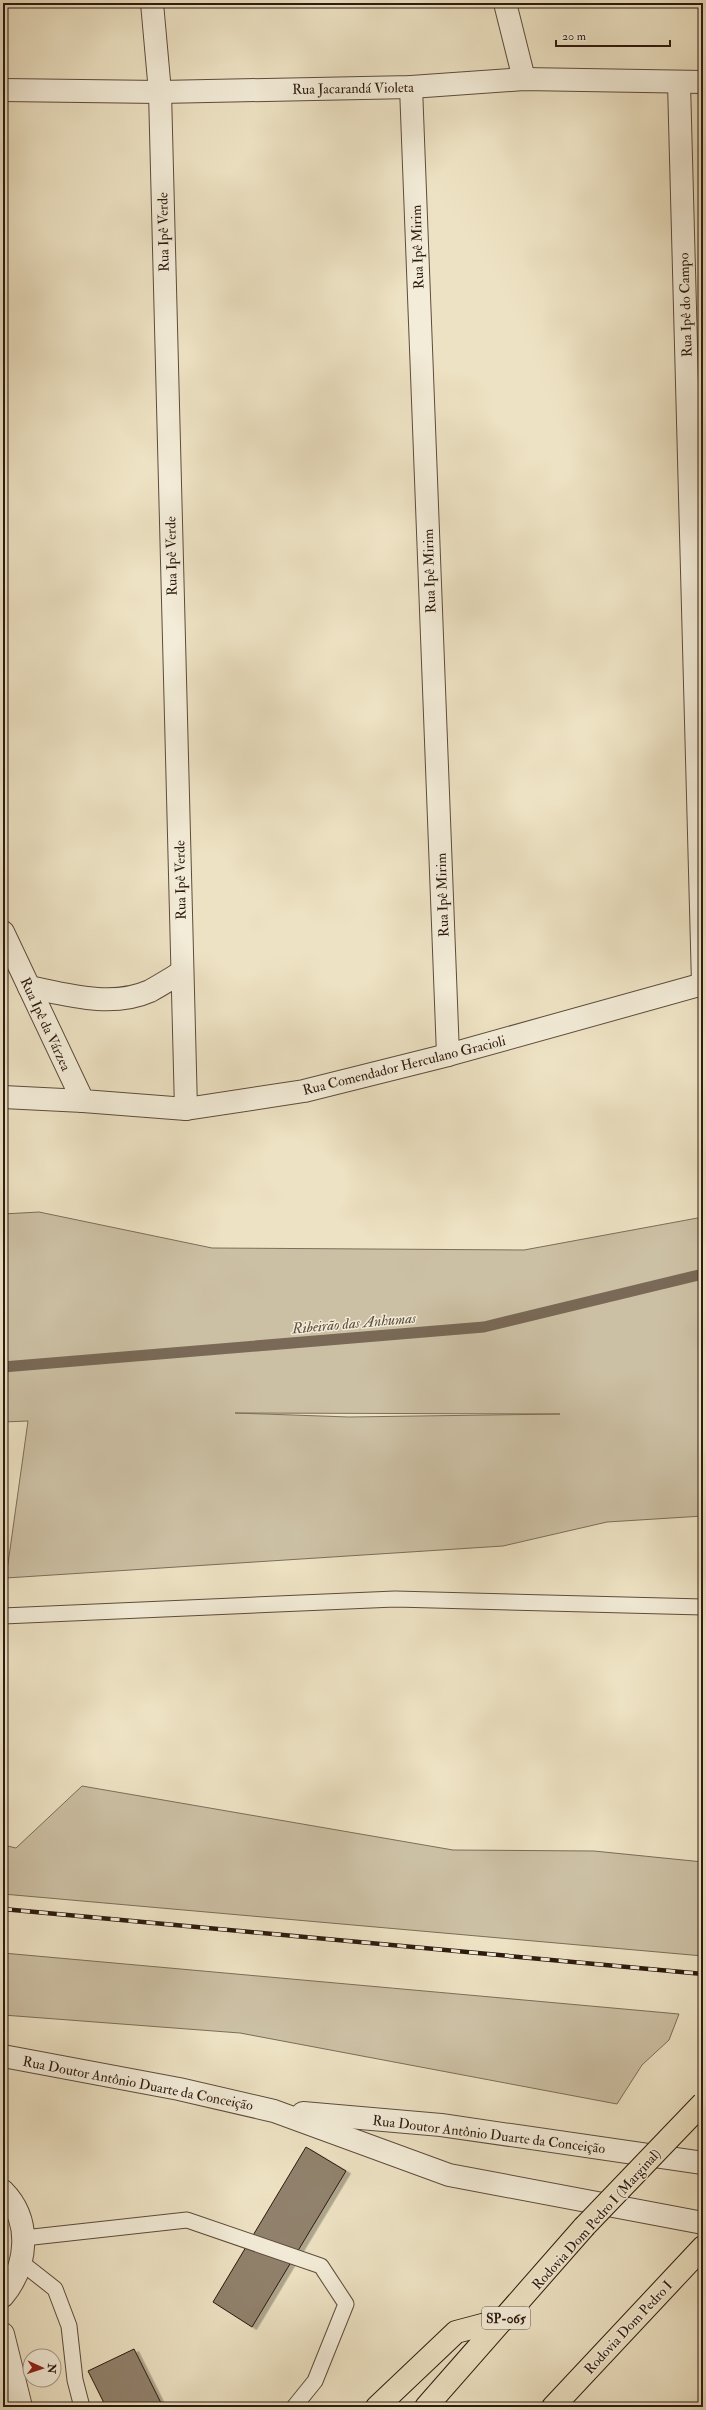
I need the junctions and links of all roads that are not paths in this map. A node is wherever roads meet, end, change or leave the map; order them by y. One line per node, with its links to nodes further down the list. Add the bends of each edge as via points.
1 (152, 3): 8 (street, Rua Ipê Verde)
2 (504, 3): 3 (street)
3 (524, 79): 5 (street, Rua Jacarandá Violeta); 6 (street, Rua Jacarandá Violeta)
4 (703, 82): 5 (street, Rua Jacarandá Violeta)
5 (679, 83): 11 (street, Rua Ipê do Campo)
6 (411, 87): 8 (street, Rua Jacarandá Violeta); 13 (street, Rua Ipê Mirim)
7 (3, 90): 8 (street, Rua Jacarandá Violeta)
8 (160, 92): 10 (street, Rua Ipê Verde)
9 (3, 932): 12 (street, Rua Ipê da Várzea)
10 (182, 972): 12 (street, via 149,991 118,999 86,998); 16 (street, Rua Ipê Verde)
11 (703, 984): 13 (street, Rua Comendador Herculano Gracioli)
12 (29, 987): 15 (street, Rua Ipê da Várzea)
13 (448, 1055): 16 (street, Rua Comendador Herculano Gracioli, via 304,1091)
14 (3, 1097): 15 (street, Rua Comendador Herculano Gracioli)
15 (91, 1102): 16 (street, Rua Comendador Herculano Gracioli)
16 (186, 1109)
17 (703, 1607): 18 (lane, via 396,1599)
18 (3, 1616)
19 (3, 2056): 21 (street, Rua Doutor Antônio Duarte da Conceição, via 179,2089)
20 (703, 2103): 29 (highway, Rodovia Dom Pedro I (Marginal) / SP-065, bridge, via 584,2227)
21 (274, 2111): 22 (street, Rua Doutor Antônio Duarte da Conceição, via 441,2125); 24 (street, Rua Doutor Antônio Duarte da Conceição, via 449,2175)
22 (703, 2163)
23 (3, 2191): 25 (street, via 18,2213)
24 (703, 2224)
25 (24, 2238): 27 (street); 34 (lane, via 188,2220 321,2266 346,2304 315,2381)
26 (702, 2248): 37 (highway, Rodovia Dom Pedro I)
27 (22, 2263): 28 (street); 33 (lane, via 55,2289 69,2326 75,2380)
28 (6, 2294)
29 (505, 2319): 35 (highway, via 456,2332); 36 (highway, Rodovia Dom Pedro I (Marginal) / SP-065)
30 (3, 2334): 32 (street)
31 (3, 2383): 32 (street)
32 (21, 2407)
33 (82, 2407)
34 (294, 2407)
35 (377, 2407)
36 (426, 2407)
37 (553, 2407)

